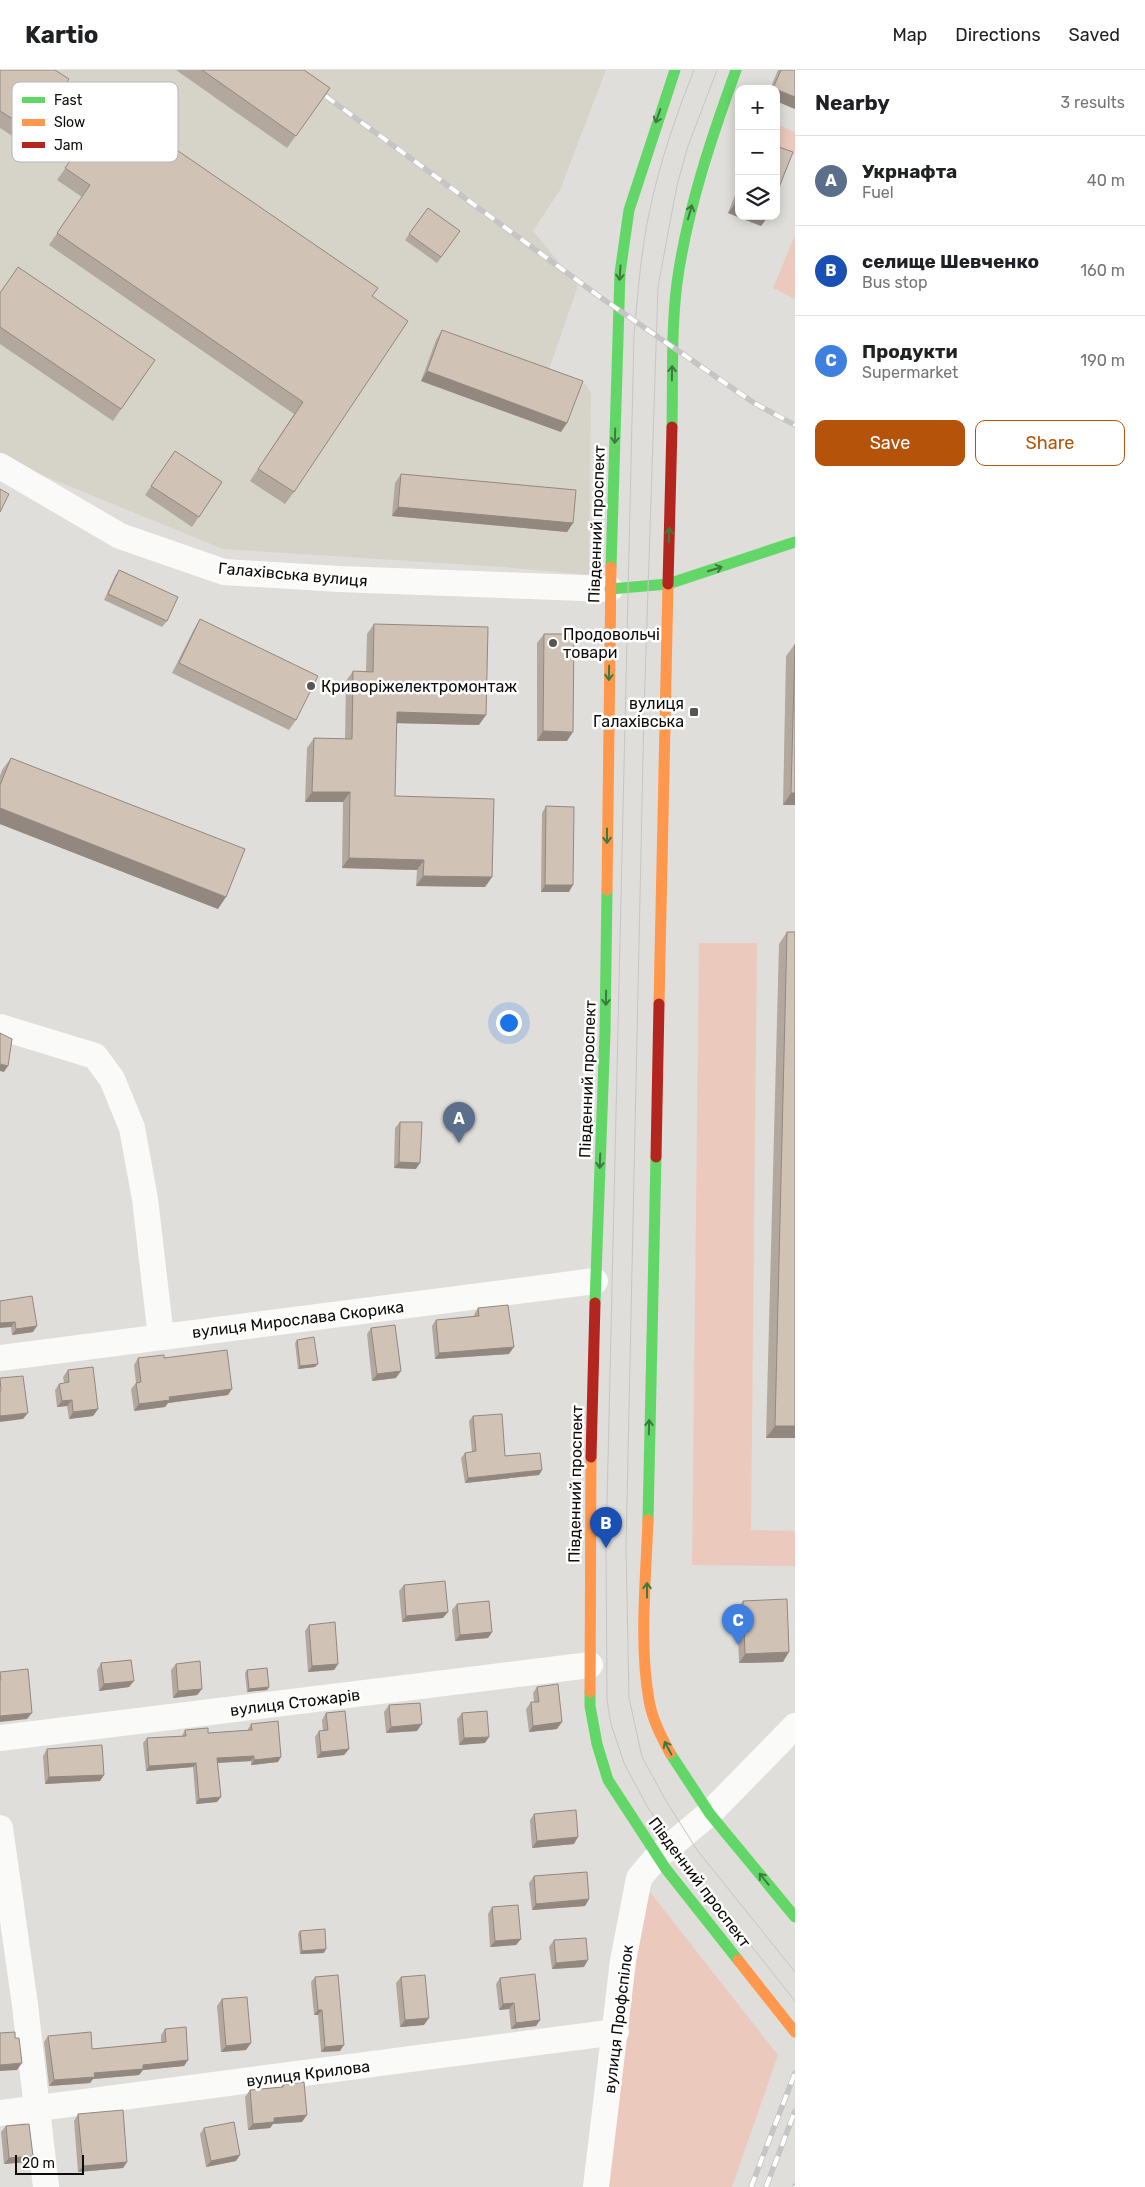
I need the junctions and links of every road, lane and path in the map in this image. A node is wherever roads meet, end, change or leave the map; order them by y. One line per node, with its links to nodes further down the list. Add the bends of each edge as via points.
1 (675, 70): 6 (main road, Південний проспект, one-way to 6, via 642,165 624,240)
2 (736, 70): 5 (main road, one-way to 2, via 672,346 677,272 710,140)
3 (0, 466): 6 (street, Галахівська вулиця, via 120,536 224,572)
4 (795, 542): 5 (main road, one-way to 4)
5 (668, 584): 6 (main road); 14 (main road, one-way to 5, via 679,1768 660,1733 649,1702 647,1658)
6 (610, 589): 8 (main road, Південний проспект, one-way to 8, via 605,1032)
7 (0, 1027): 9 (street, via 94,1056 112,1079 132,1128)
8 (595, 1281): 9 (street, вулиця Мирослава Скорика); 11 (main road, Південний проспект, via 589,1548)
9 (161, 1337): 10 (street, вулиця Мирослава Скорика)
10 (0, 1358)
11 (590, 1665): 13 (street, вулиця Стожарів); 16 (main road, Південний проспект, via 590,1706 596,1744 608,1780)
12 (795, 1726): 14 (street, вулиця Профспілок)
13 (0, 1738)
14 (711, 1812): 16 (street, вулиця Профспілок); 17 (main road, one-way to 14)
15 (0, 1828): 20 (street)
16 (657, 1857): 18 (street, вулиця Профспілок, via 639,1878 623,1961); 19 (main road, Південний проспект)
17 (795, 1917)
18 (616, 2032): 20 (street, вулиця Крилова); 23 (street, вулиця Профспілок)
19 (795, 2032)
20 (36, 2108): 21 (street, вулиця Крилова); 22 (street)
21 (0, 2113)
22 (46, 2187)
23 (596, 2187)

